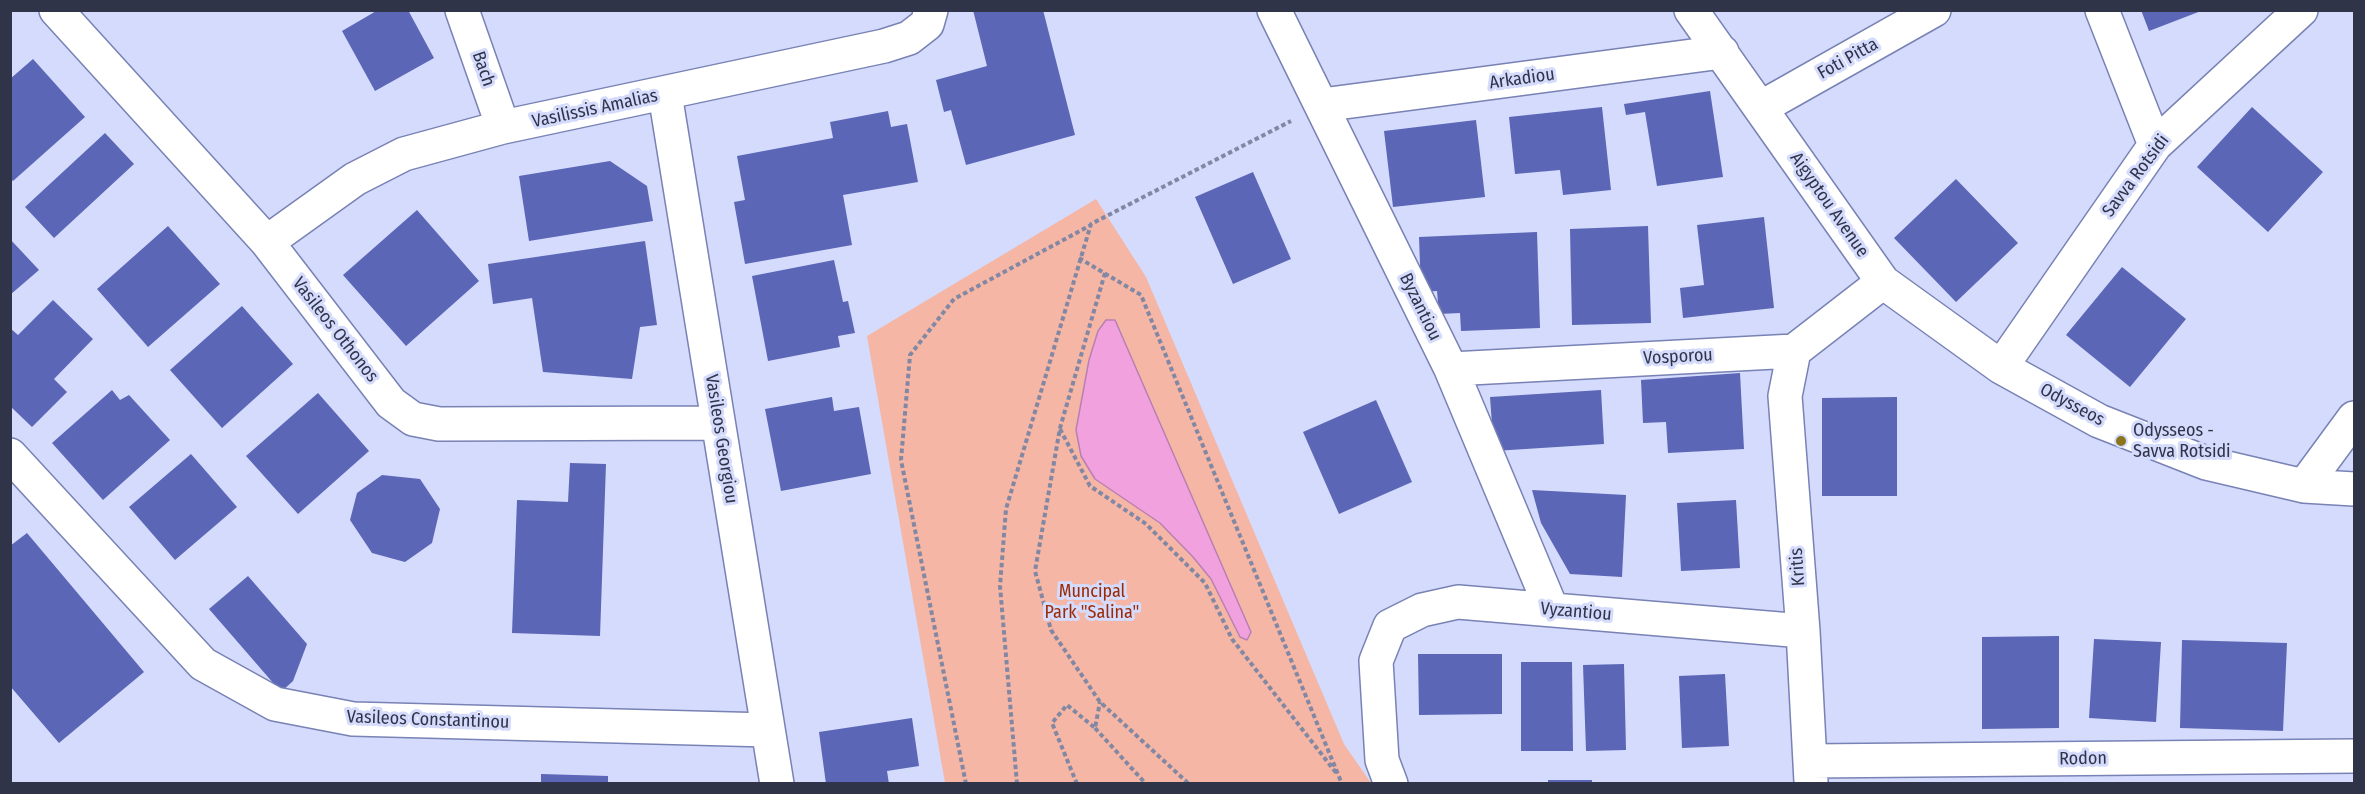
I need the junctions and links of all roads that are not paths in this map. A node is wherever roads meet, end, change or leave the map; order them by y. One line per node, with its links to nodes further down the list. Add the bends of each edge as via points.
1 (56, 10): 15 (street, Vasileos Othonos)
2 (462, 10): 13 (street, Bach)
3 (931, 10): 10 (street, Vasilissis Amalias, via 927,24 909,38)
4 (1275, 10): 11 (street, Byzantiou)
5 (1691, 10): 9 (street, Aigyptou Avenue)
6 (1934, 10): 12 (street, Foti Pitta)
7 (2102, 10): 14 (street)
8 (2301, 10): 14 (street, Savva Rotsidi)
9 (1722, 52): 11 (street, Arkadiou); 12 (street, Aigyptou Avenue)
10 (665, 94): 13 (street, Vasilissis Amalias); 21 (street, Vasileos Georgiou)
11 (1322, 105): 19 (street, Byzantiou)
12 (1762, 107): 16 (street, Aigyptou Avenue)
13 (503, 127): 15 (street, Vasilissis Amalias, via 378,165)
14 (2155, 145): 18 (street, Savva Rotsidi)
15 (267, 242): 21 (street, Vasileos Othonos, via 392,403 413,419 440,424)
16 (1883, 282): 17 (street); 18 (street, Aigyptou Avenue)
17 (1794, 351): 19 (street, Vosporou); 26 (street, Kritis, via 1785,396)
18 (2001, 367): 23 (street, Odysseos, via 2099,421 2206,463)
19 (1451, 369): 25 (street, Byzantiou)
20 (2355, 418): 23 (street)
21 (718, 423): 27 (street, Vasileos Georgiou)
22 (10, 455): 27 (street, Vasileos Constantinou, via 203,664 275,704 352,720)
23 (2304, 486): 24 (street, Odysseos)
24 (2355, 489)
25 (1552, 610): 26 (street, Vyzantiou); 31 (street, Vyzantiou, via 1458,602 1422,610 1390,626 1376,661 1382,760)
26 (1803, 631): 29 (street, Kritis)
27 (768, 730): 30 (street, Vasileos Georgiou)
28 (2355, 756): 29 (street, Rodon)
29 (1811, 772)
30 (777, 783)
31 (1391, 783)

